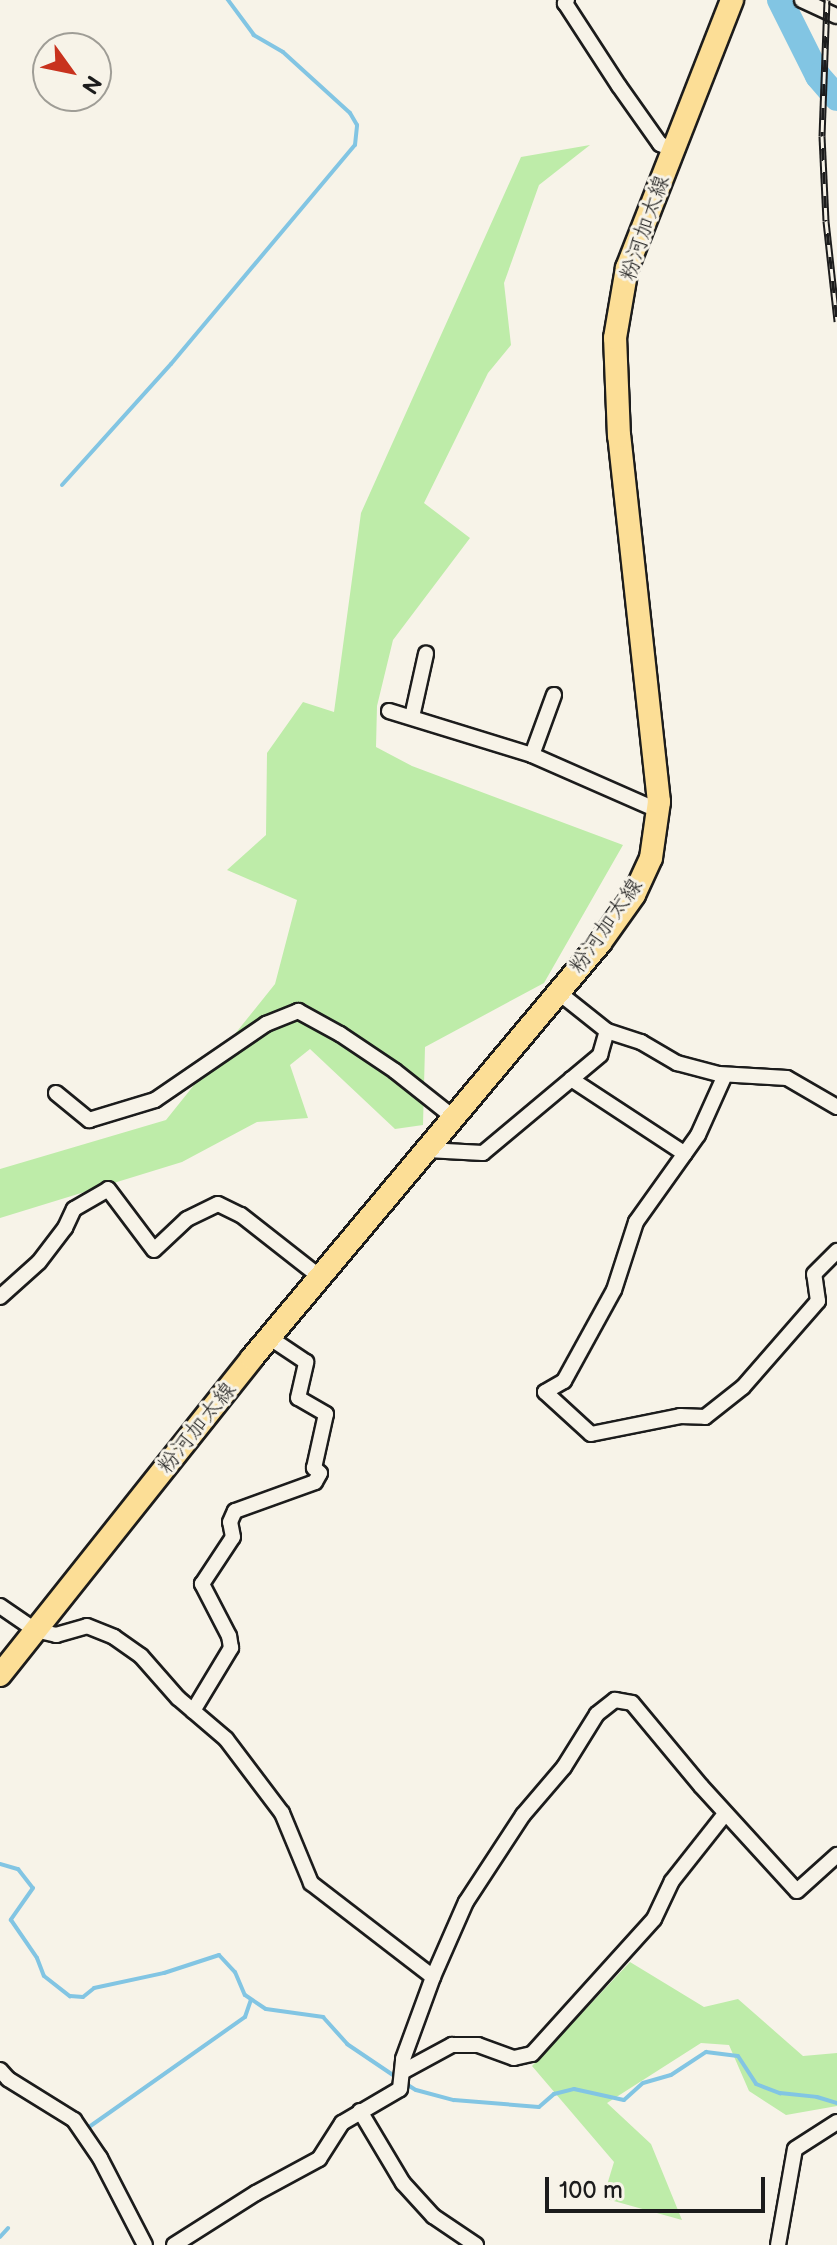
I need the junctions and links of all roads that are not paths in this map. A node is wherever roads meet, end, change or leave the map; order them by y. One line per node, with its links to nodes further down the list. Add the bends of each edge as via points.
1 (567, 0): 5 (street, via 660,144)
2 (732, 0): 5 (main road, 粉河加太線)
3 (802, 0): 4 (street)
4 (837, 16)
5 (674, 150): 11 (main road, 粉河加太線, via 627,268 615,338 619,436)
6 (426, 654): 9 (street)
7 (554, 695): 10 (street)
8 (389, 711): 9 (street)
9 (412, 717): 10 (street)
10 (532, 755): 11 (street)
11 (657, 810): 12 (main road, 粉河加太線, via 651,858 634,895)
12 (558, 992): 13 (street); 18 (main road, 粉河加太線)
13 (607, 1031): 14 (street, via 641,1042 677,1063); 15 (street, via 600,1055)
14 (725, 1075): 17 (street, via 787,1078); 20 (street)
15 (571, 1079): 19 (street, via 483,1153); 20 (street)
16 (56, 1093): 18 (street, via 89,1120 155,1100 266,1024 298,1011 395,1071)
17 (837, 1107)
18 (453, 1117): 19 (main road, 粉河加太線)
19 (427, 1150): 22 (main road, 粉河加太線)
20 (685, 1154): 21 (street, via 636,1222 614,1290 564,1381 545,1392 591,1434 680,1416 705,1417 743,1387 818,1301 814,1274)
21 (837, 1251)
22 (320, 1277): 23 (street, via 241,1215 218,1204 187,1219 154,1250 108,1189 74,1209 39,1262); 24 (main road, 粉河加太線)
23 (0, 1297)
24 (270, 1338): 26 (main road, 粉河加太線); 28 (street, via 306,1362 298,1398 326,1414 314,1468 320,1473 315,1482 235,1511 230,1522 233,1537 202,1584 231,1648)
25 (0, 1606): 26 (street)
26 (35, 1630): 27 (main road, 粉河加太線); 28 (street, via 56,1635 87,1626 114,1637 141,1656)
27 (0, 1675)
28 (193, 1711): 31 (street, via 226,1739 282,1813 311,1883)
29 (725, 1814): 30 (street, via 797,1891); 31 (street, via 632,1703 615,1700 597,1714 564,1767 523,1815 466,1902); 33 (street, via 672,1881 654,1919 532,2054 514,2058 478,2045 452,2045)
30 (837, 1855)
31 (433, 1977): 33 (street)
32 (0, 2070): 36 (street, via 81,2128)
33 (402, 2072): 34 (street, via 400,2089)
34 (360, 2111): 37 (street, via 342,2123 319,2159); 38 (street, via 403,2183 433,2216)
35 (837, 2122): 39 (street, via 795,2149)
36 (145, 2245)
37 (174, 2245)
38 (476, 2245)
39 (778, 2245)

